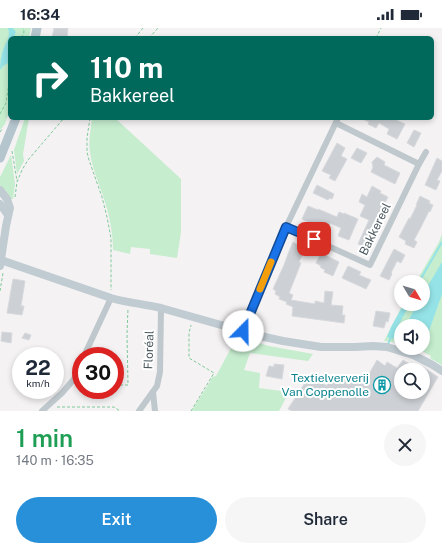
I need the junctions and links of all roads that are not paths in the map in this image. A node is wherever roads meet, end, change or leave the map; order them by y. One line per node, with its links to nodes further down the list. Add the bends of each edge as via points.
1 (15, 120): 4 (main road)
2 (337, 120): 5 (street); 9 (street)
3 (426, 152): 5 (street, Bakkereel)
4 (0, 158)
5 (419, 164): 9 (street, Bakkereel, via 370,265)
6 (0, 190): 8 (street, via 9,203)
7 (0, 204): 8 (street)
8 (8, 215): 10 (street)
9 (286, 227): 13 (street)
10 (2, 262): 11 (street)
11 (112, 298): 12 (street); 14 (street)
12 (161, 308): 13 (street); 17 (street, Floréal, via 160,372)
13 (243, 331): 15 (street, via 311,345 392,348 413,355)
14 (88, 347)
15 (442, 371)
16 (72, 381): 18 (street)
17 (153, 392): 19 (street, Floréal); 20 (street, Floréal)
18 (42, 411)
19 (139, 411)
20 (155, 411)

